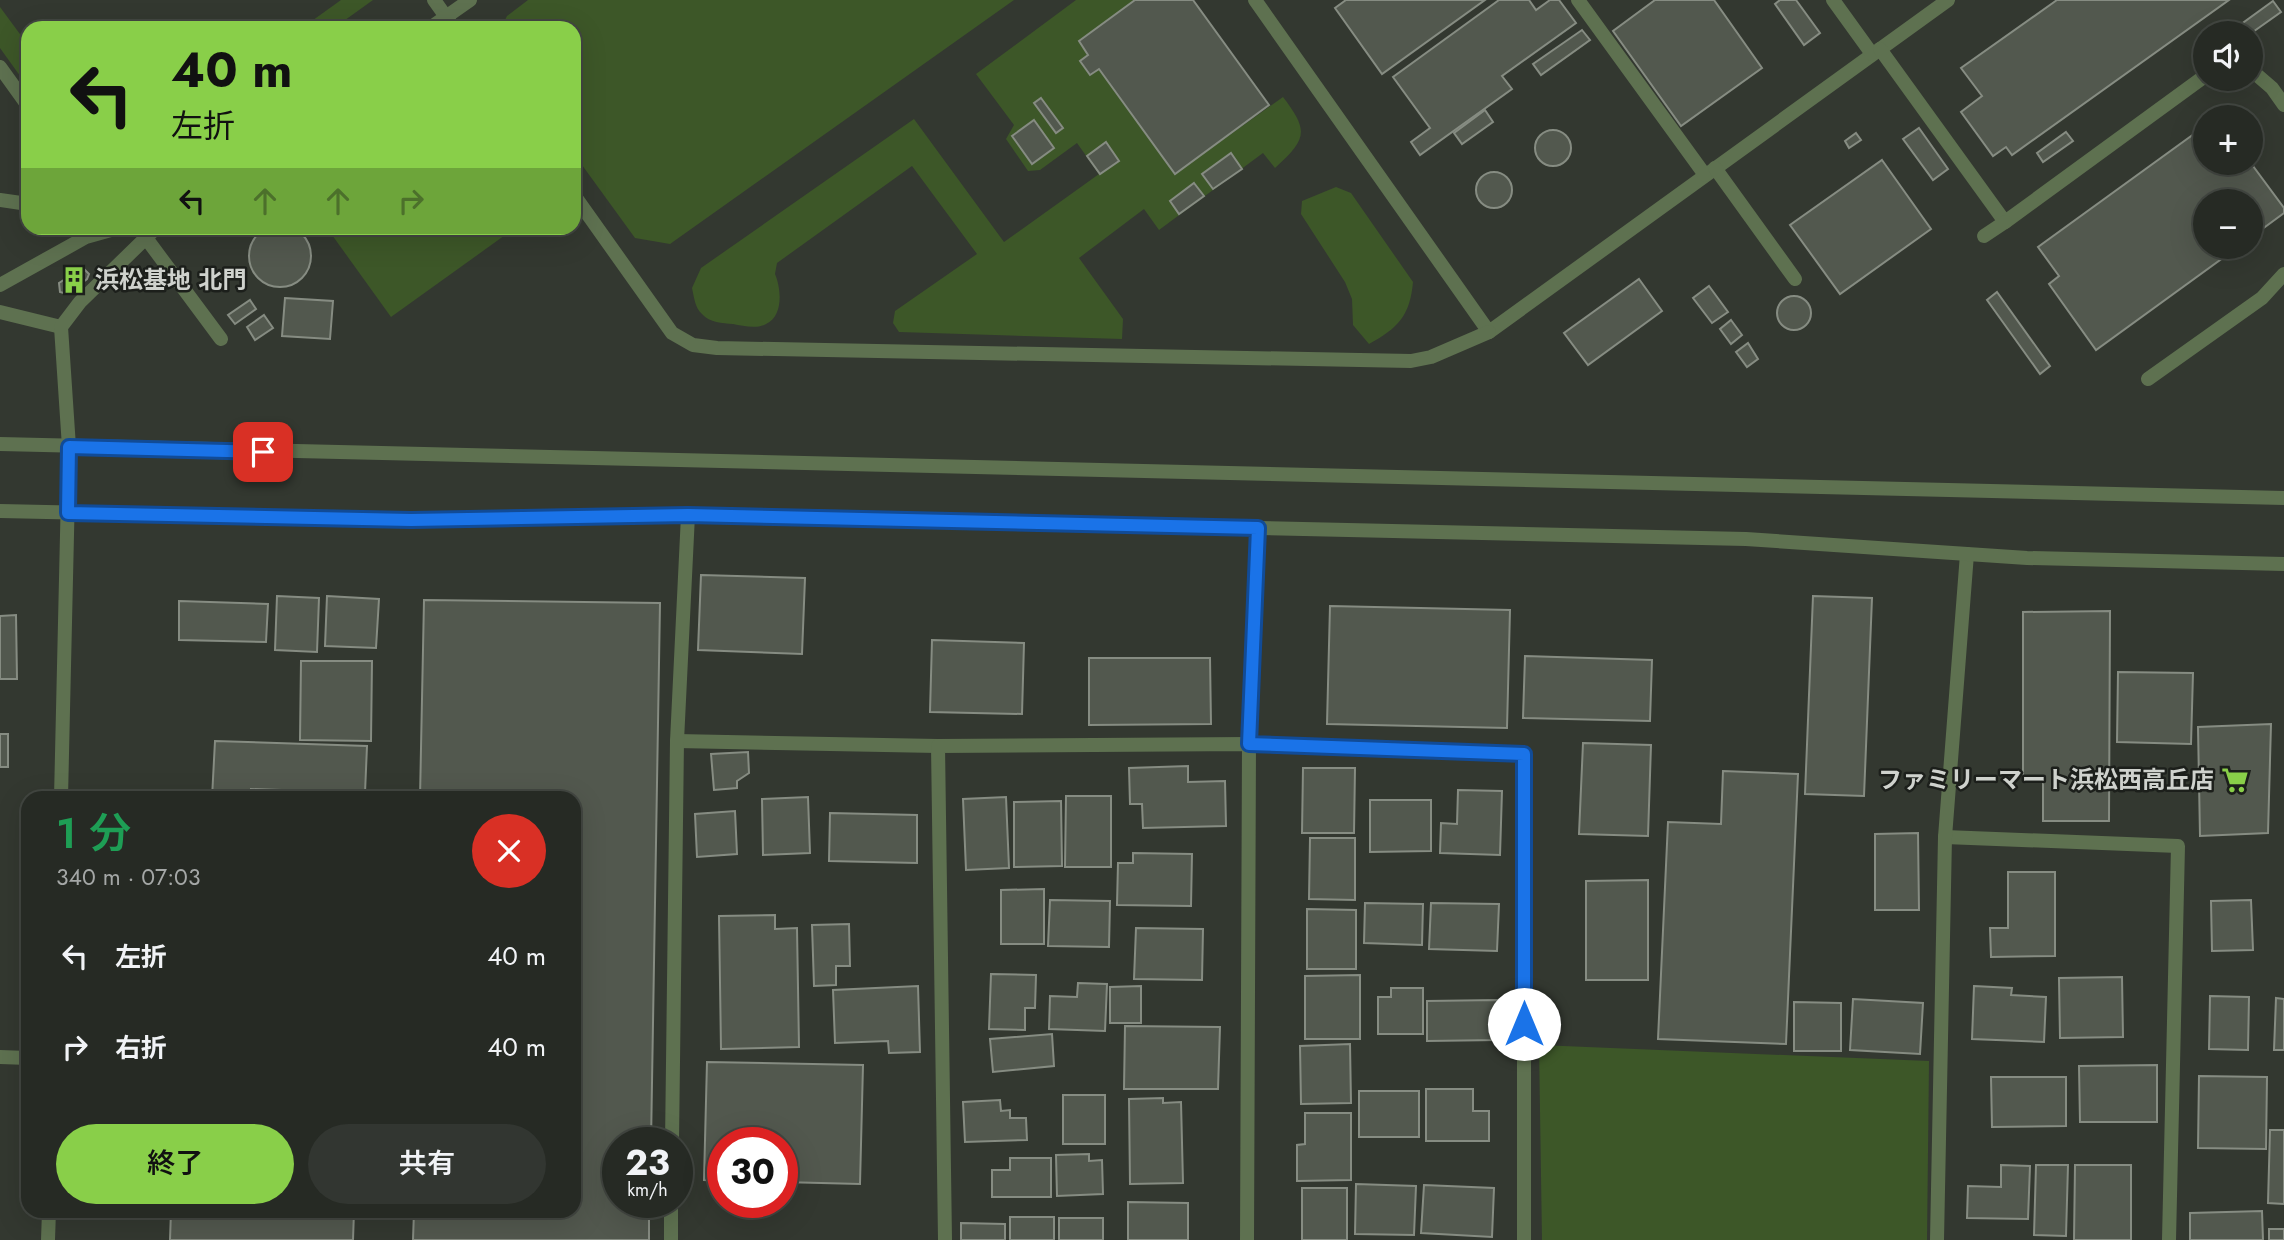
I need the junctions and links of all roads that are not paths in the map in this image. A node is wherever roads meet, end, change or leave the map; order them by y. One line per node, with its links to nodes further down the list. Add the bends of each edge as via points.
1 (434, 0): 7 (street)
2 (470, 0): 8 (street)
3 (1255, 0): 29 (street)
4 (1578, 0): 15 (street)
5 (1833, 0): 9 (street)
6 (1948, 0): 9 (street)
7 (449, 21)
8 (451, 21)
9 (1876, 52): 15 (street); 19 (street)
10 (0, 67): 13 (street)
11 (2263, 80): 14 (street)
12 (2193, 85): 19 (street)
13 (21, 96)
14 (2284, 105)
15 (1710, 172): 25 (street); 29 (street)
16 (0, 200): 17 (street)
17 (21, 203)
18 (581, 205): 29 (street, via 672,333 693,345 1410,361 1432,358)
19 (2005, 222): 23 (street)
20 (93, 235): 26 (street)
21 (148, 235): 28 (street)
22 (153, 235): 30 (street)
23 (1984, 236)
24 (2284, 274): 31 (street, via 2262,298)
25 (1795, 279)
26 (0, 285)
27 (0, 312): 28 (street)
28 (61, 327): 33 (street)
29 (1489, 332)
30 (221, 339)
31 (2148, 379)
32 (0, 444): 33 (street)
33 (69, 447): 34 (street); 36 (street)
34 (2284, 498)
35 (0, 511): 36 (street)
36 (68, 513): 37 (street, via 411,520); 44 (street)
37 (688, 515): 38 (street); 41 (street)
38 (1258, 528): 39 (street, via 1746,539); 42 (street)
39 (1967, 554): 40 (street); 45 (street)
40 (2284, 564)
41 (677, 741): 43 (street); 48 (street)
42 (1249, 744): 43 (street); 54 (street); 55 (street, via 1524,754)
43 (938, 746): 53 (street)
44 (61, 791)
45 (1945, 837): 56 (street); 57 (street, via 2178,846)
46 (0, 1057): 47 (street)
47 (21, 1058)
48 (672, 1127)
49 (49, 1218): 51 (street)
50 (671, 1218): 52 (street)
51 (48, 1240)
52 (671, 1240)
53 (945, 1240)
54 (1247, 1240)
55 (1524, 1240)
56 (1937, 1240)
57 (2169, 1240)

